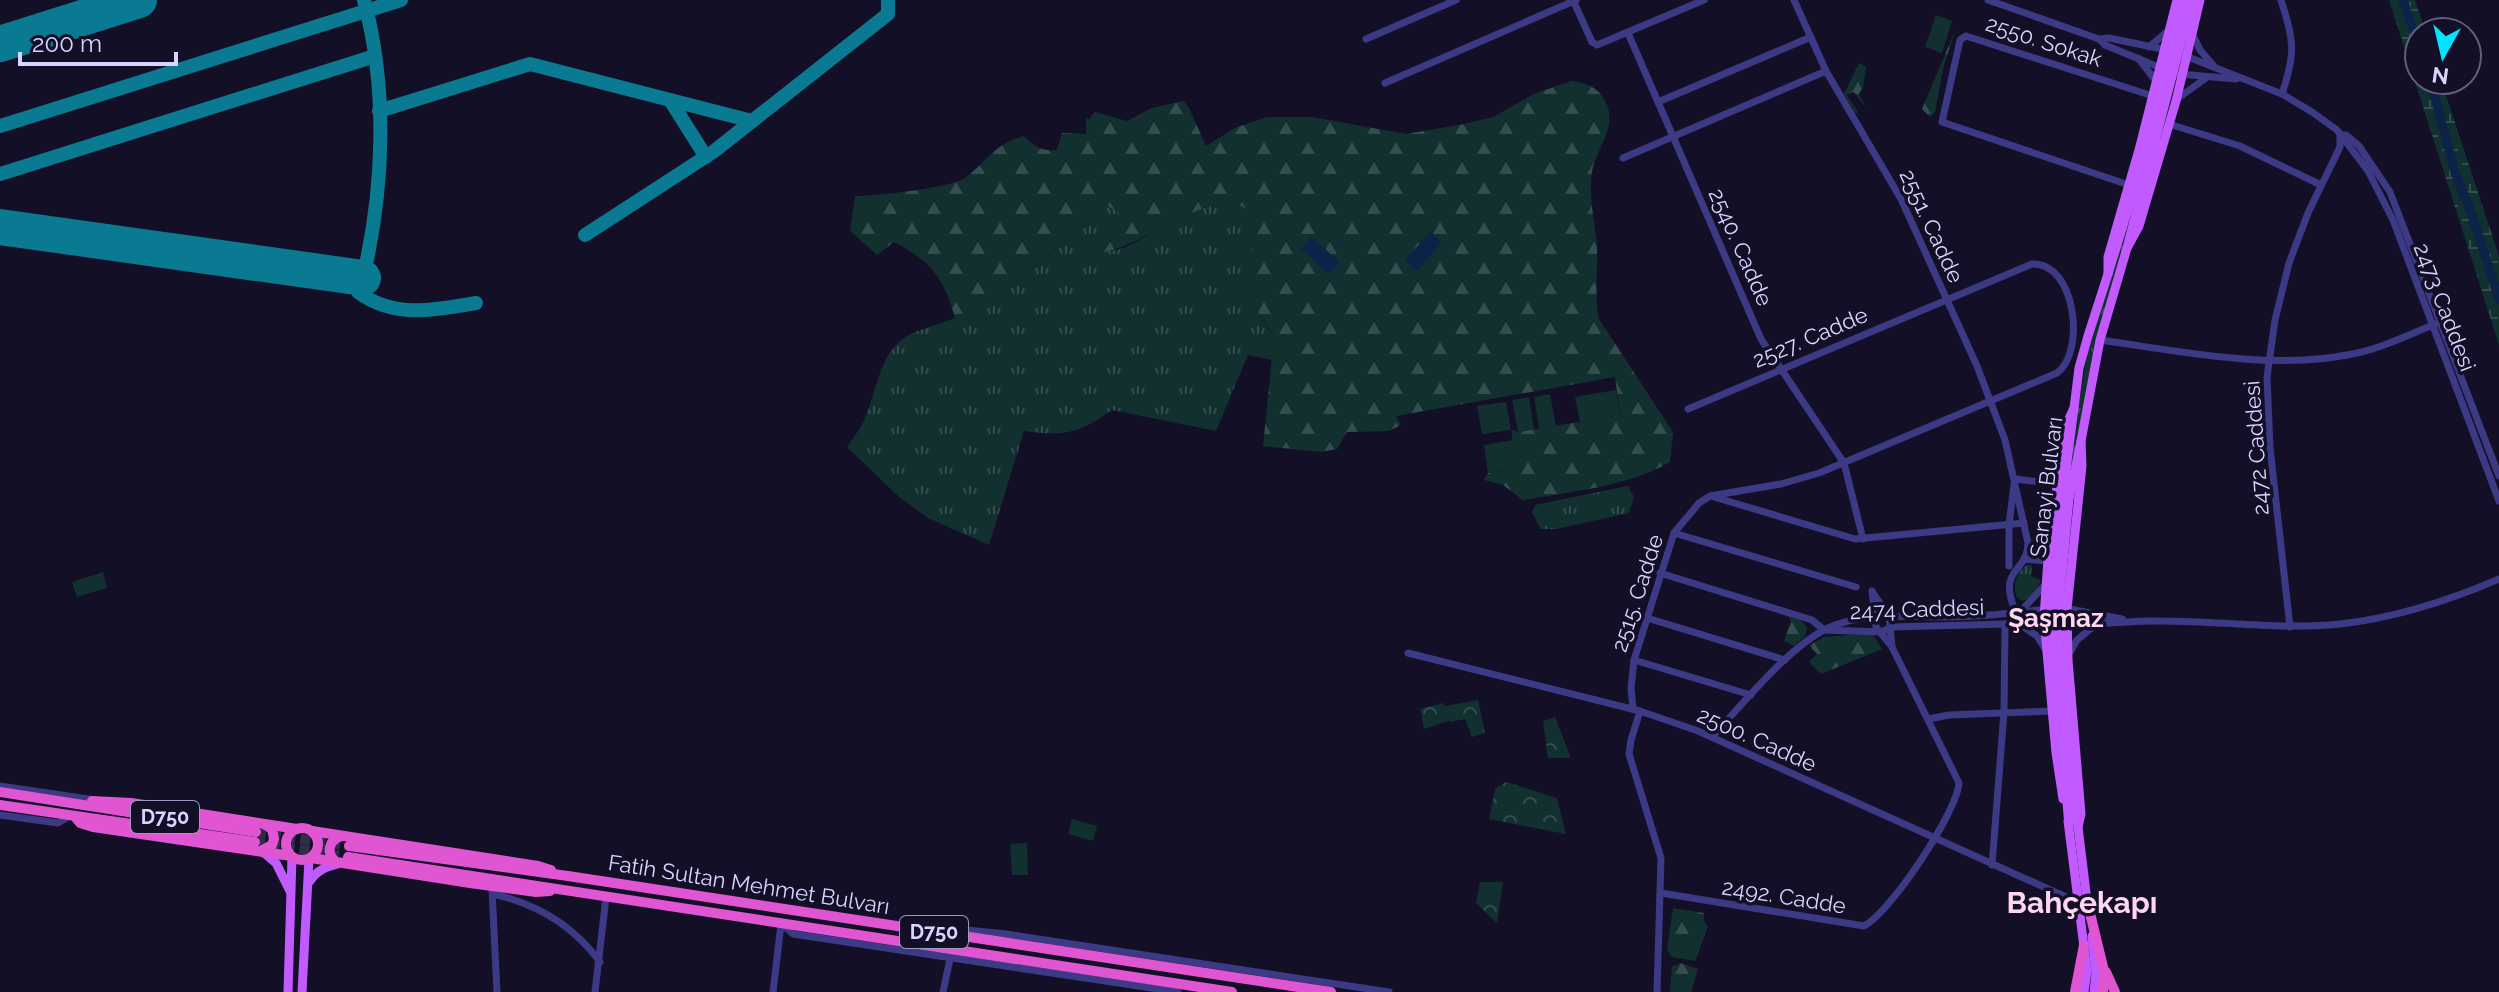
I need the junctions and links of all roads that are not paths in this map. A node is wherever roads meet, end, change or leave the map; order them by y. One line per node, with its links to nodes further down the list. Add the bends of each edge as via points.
1 (1456, 0): 15 (street)
2 (1575, 0): 13 (street, via 1593,44); 28 (street)
3 (1704, 0): 13 (street)
4 (1794, 0): 14 (street, 2551. Cadde)
5 (1988, 0): 16 (street, 2473 Caddesi)
6 (2177, 0): 11 (main road)
7 (2185, 0): 40 (main road, Sanayi Bulvarı, bridge)
8 (2192, 0): 39 (main road, Sanayi Bulvarı, bridge)
9 (2200, 0): 12 (main road)
10 (2281, 0): 29 (street, via 2293,43)
11 (2169, 29): 12 (main road, via 2180,38); 17 (street); 18 (main road)
12 (2192, 31): 20 (main road); 22 (street, via 2204,56)
13 (1628, 33): 32 (street, 2540. Cadde)
14 (1811, 37): 23 (street, 2551. Cadde); 32 (street)
15 (1366, 39)
16 (2099, 39): 17 (street, 2473 Caddesi); 19 (street, 2473 Caddesi)
17 (2148, 47): 18 (street, 2473 Caddesi)
18 (2164, 50): 20 (street, 2473 Caddesi); 21 (main road)
19 (2137, 57): 21 (street, 2473 Caddesi); 27 (street)
20 (2187, 57): 22 (street, 2473 Caddesi); 24 (main road)
21 (2159, 67): 24 (street, 2473 Caddesi); 27 (main road)
22 (2218, 69): 26 (street, 2473 Caddesi)
23 (1826, 71): 35 (street); 41 (street, 2551. Cadde, via 1901,199)
24 (2182, 74): 25 (street, 2473 Caddesi); 31 (main road)
25 (2207, 77): 26 (street, 2473 Caddesi); 31 (street)
26 (2238, 79): 29 (street, 2473 Caddesi)
27 (2156, 81): 30 (main road)
28 (1385, 83)
29 (2282, 94): 34 (street, 2473 Caddesi)
30 (2153, 96): 31 (main road, via 2165,91); 37 (main road); 37 (street, 2550. Sokak, via 1964,36 1960,40 1942,122)
31 (2176, 101): 33 (main road)
32 (1658, 102): 35 (street, 2540. Cadde)
33 (2169, 124): 38 (street, via 2240,146); 39 (main road, via 2139,226)
34 (2340, 135): 38 (street, 2472 Caddesi, via 2340,147); 42 (street, 2473 Caddesi, via 2359,146 2390,192)
35 (1673, 137): 36 (street); 45 (street, 2540. Cadde, via 1761,339)
36 (1623, 158)
37 (2129, 185): 40 (main road)
38 (2321, 185): 44 (street, 2472 Caddesi, via 2290,260)
39 (2127, 248): 43 (main road, Sanayi Bulvarı)
40 (2108, 274): 47 (main road, Sanayi Bulvarı, via 2083,351)
41 (1947, 299): 45 (street, 2527. Cadde); 46 (street, 2551. Cadde); 46 (street, 2527. Cadde, via 2029,265 2040,264 2059,277 2073,312 2069,356 2061,370)
42 (2436, 324): 44 (street, via 2344,356); 51 (street, 2473 Caddesi); 55 (street, 2473 Caddesi)
43 (2100, 340): 44 (street); 49 (main road, Sanayi Bulvarı)
44 (2269, 359): 81 (street, 2472 Caddesi, via 2267,406)
45 (1781, 369): 48 (street, 2527. Cadde); 50 (street, 2540. Cadde)
46 (1991, 402): 50 (street); 52 (street, 2551. Cadde)
47 (2074, 408): 53 (main road); 103 (main road, Sanayi Bulvarı, bridge, via 2050,617)
48 (1688, 409)
49 (2081, 441): 65 (main road); 103 (main road, Sanayi Bulvarı, bridge, via 2069,499 2058,614)
50 (1844, 463): 54 (street, via 1796,480); 59 (street)
51 (2499, 476)
52 (2015, 479): 53 (street); 56 (street, 2551. Cadde); 57 (street)
53 (2057, 484): 61 (main road)
54 (1710, 496): 58 (street, 2515. Cadde); 59 (street)
55 (2499, 501)
56 (2024, 523): 57 (street); 60 (street, 2551. Cadde)
57 (2009, 525): 59 (street); 62 (street)
58 (1674, 533): 63 (street, 2515. Cadde); 67 (street)
59 (1863, 539)
60 (2024, 559): 61 (street); 70 (street, via 2009,585)
61 (2047, 561): 66 (main road)
62 (2009, 566)
63 (1660, 573): 73 (street, 2515. Cadde); 82 (street, via 1812,620)
64 (2499, 579): 81 (street, 2474 Caddesi, via 2412,611)
65 (2068, 583): 66 (main road, via 2054,591); 69 (main road)
66 (2046, 584): 68 (main road); 70 (street)
67 (1856, 587)
68 (2044, 609): 69 (street, 2474 Caddesi); 70 (street, 2474 Caddesi); 78 (main road)
69 (2067, 609): 74 (street, 2474 Caddesi); 79 (main road)
70 (2018, 613): 72 (street, 2474 Caddesi)
71 (1874, 616): 72 (street, 2474 Caddesi); 72 (street, via 1872,591); 82 (street, 2474 Caddesi); 83 (street)
72 (1889, 616): 80 (street)
73 (1647, 618): 88 (street, 2515. Cadde); 89 (street)
74 (2136, 621): 77 (street, 2474 Caddesi); 81 (street, 2474 Caddesi)
75 (2005, 624): 76 (street, 2474 Caddesi); 80 (street, 2474 Caddesi); 93 (street)
76 (2019, 624): 78 (street, 2474 Caddesi); 86 (street, via 2037,636)
77 (2097, 624): 79 (street, 2474 Caddesi); 87 (street)
78 (2044, 626): 79 (street, 2474 Caddesi); 86 (main road)
79 (2067, 626): 87 (main road)
80 (1892, 627): 83 (street, 2474 Caddesi); 84 (street)
81 (2290, 627)
82 (1824, 630): 83 (street, 2474 Caddesi); 89 (street)
83 (1878, 631): 84 (street)
84 (1892, 647): 94 (street, 2492. Cadde)
85 (1408, 653): 91 (street, 2500. Cadde)
86 (2046, 653): 87 (main road, via 2055,649); 92 (main road)
87 (2068, 656): 103 (main road, via 2081,814)
88 (1634, 660): 90 (street); 91 (street, 2515. Cadde, via 1631,688)
89 (1785, 660): 90 (street)
90 (1751, 695): 95 (street)
91 (1636, 710): 95 (street, 2500. Cadde); 115 (street, 2515. Cadde, via 1629,754 1660,852)
92 (2052, 711): 93 (street); 103 (main road, via 2059,781)
93 (2004, 712): 94 (street); 112 (street)
94 (1928, 719): 107 (street, 2492. Cadde, via 1959,783)
95 (1712, 737): 107 (street, 2500. Cadde)
96 (0, 789): 97 (street); 98 (highway, D750)
97 (95, 800): 98 (highway); 108 (highway, via 131,803)
98 (74, 803): 108 (highway, D750)
99 (0, 805): 101 (highway, D750)
100 (0, 815): 102 (street)
101 (72, 816): 102 (street); 104 (highway); 108 (highway, D750)
102 (58, 823): 104 (street)
103 (2074, 826): 119 (main road, Sanayi Bulvarı)
104 (93, 827): 108 (highway)
105 (297, 829): 106 (highway); 108 (highway); 110 (highway, via 286,843)
106 (312, 831): 109 (highway); 111 (highway, via 319,844)
107 (1932, 838): 112 (street, 2500. Cadde); 115 (street, 2492. Cadde, via 1890,902 1864,926)
108 (257, 840): 110 (highway); 116 (main road)
109 (345, 851): 111 (highway); 113 (highway); 114 (highway, Fatih Sultan Mehmet Bulvarı / D750); 117 (main road, via 314,874); 121 (highway, Fatih Sultan Mehmet Bulvarı / D750, via 568,876)
110 (292, 856): 111 (highway); 116 (main road)
111 (310, 858): 117 (main road)
112 (1992, 865): 119 (street, 2500. Cadde)
113 (492, 890): 114 (highway); 125 (street, via 565,925); 130 (street)
114 (566, 890): 118 (highway, Fatih Sultan Mehmet Bulvarı / D750)
115 (1661, 893): 138 (street, 2515. Cadde)
116 (292, 894): 128 (main road)
117 (306, 896): 129 (main road)
118 (606, 897): 120 (highway, Fatih Sultan Mehmet Bulvarı / D750); 125 (street)
119 (2082, 903): 122 (main road, Sanayi Bulvarı); 127 (highway)
120 (781, 924): 123 (highway, Fatih Sultan Mehmet Bulvarı / D750); 124 (street, via 793,934); 132 (street)
121 (883, 924): 136 (highway, Fatih Sultan Mehmet Bulvarı / D750); 137 (street, via 1006,934)
122 (2084, 945): 127 (main road, Sanayi Bulvarı); 139 (highway)
123 (962, 951): 126 (street); 135 (highway, Fatih Sultan Mehmet Bulvarı / D750)
124 (950, 959): 126 (street); 133 (street)
125 (600, 962): 131 (street)
126 (998, 966): 134 (street)
127 (2096, 972): 140 (main road, Sanayi Bulvarı); 141 (main road, Sanayi Bulvarı); 142 (highway); 143 (highway)
128 (288, 992)
129 (302, 992)
130 (497, 992)
131 (595, 992)
132 (773, 992)
133 (943, 992)
134 (1178, 992)
135 (1232, 992)
136 (1331, 992)
137 (1389, 992)
138 (1657, 992)
139 (2075, 992)
140 (2084, 992)
141 (2094, 992)
142 (2103, 992)
143 (2115, 992)

